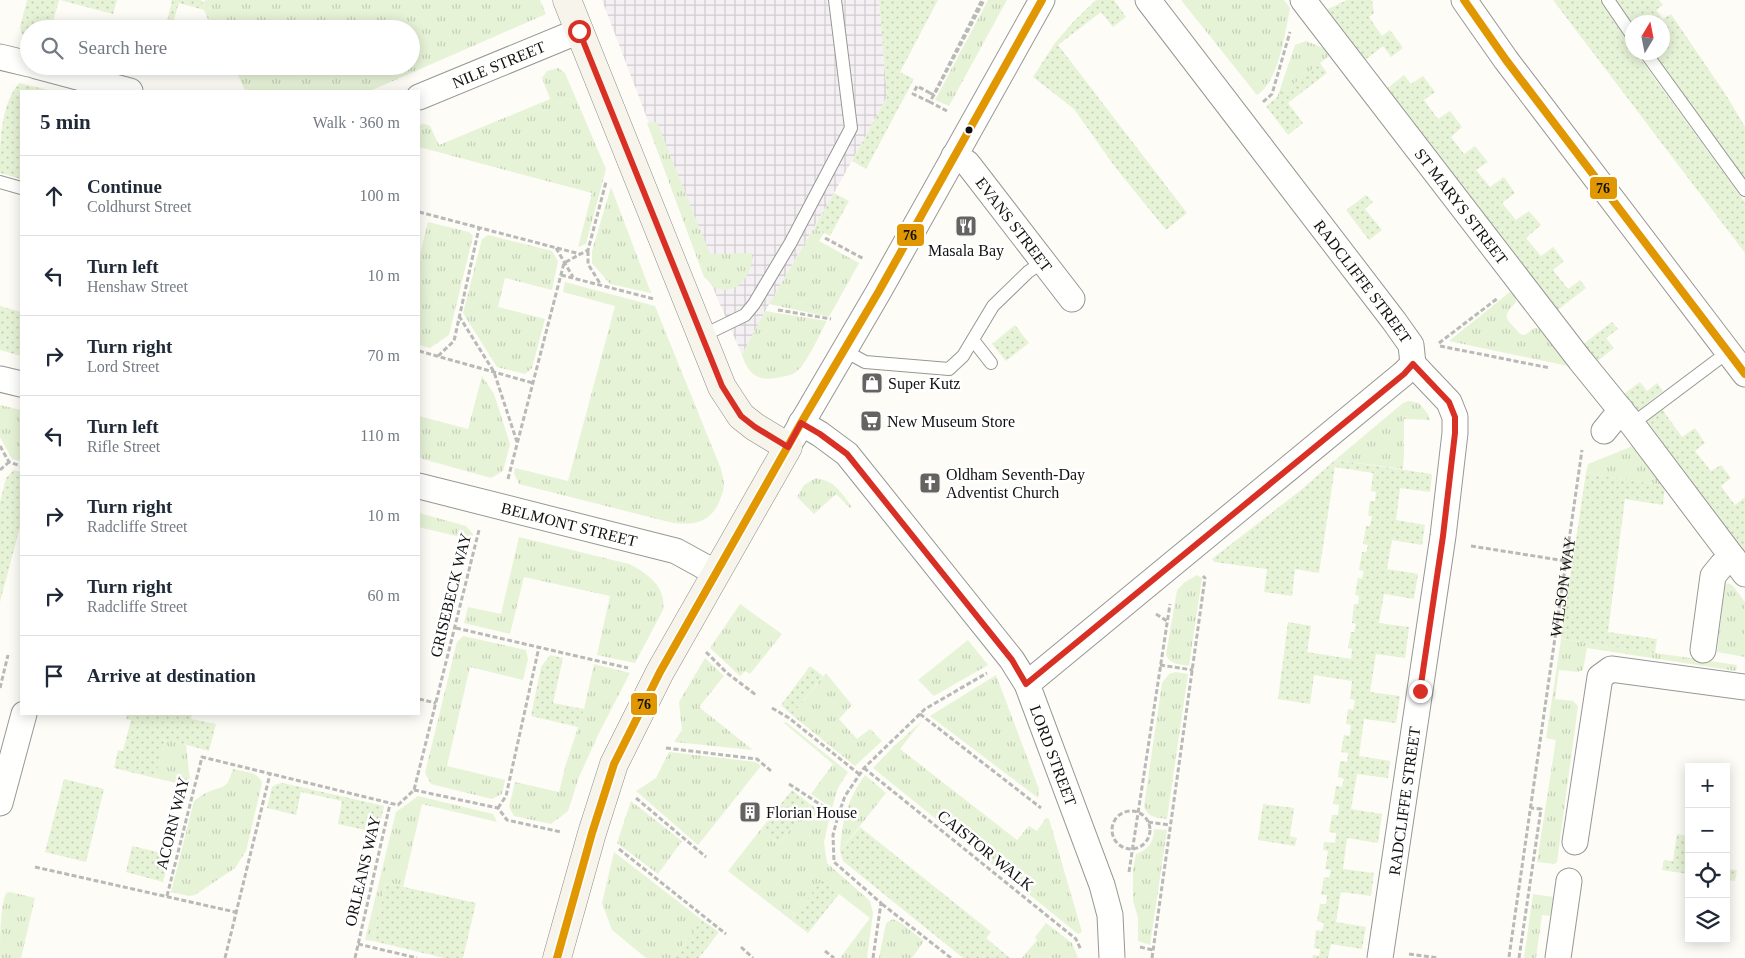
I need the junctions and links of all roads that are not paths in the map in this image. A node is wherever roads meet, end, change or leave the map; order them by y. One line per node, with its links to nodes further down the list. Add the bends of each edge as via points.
1 (567, 0): 9 (street)
2 (835, 0): 22 (lane, via 851,128 754,304 745,315)
3 (1042, 0): 16 (street)
4 (1148, 0): 27 (street, RADCLIFFE STREET, via 1394,321 1411,345)
5 (1303, 0): 31 (street, ST MARYS STREET)
6 (1464, 0): 24 (street, via 1506,60)
7 (1608, 0): 8 (lane)
8 (1625, 24)
9 (579, 31): 15 (street, NILE STREET); 22 (street)
10 (0, 57): 12 (street)
11 (1651, 60): 19 (lane)
12 (20, 62)
13 (70, 75): 14 (street)
14 (126, 90)
15 (420, 97)
16 (954, 156): 20 (street, EVANS STREET, via 967,163); 25 (street)
17 (0, 182): 18 (lane)
18 (20, 188)
19 (1745, 190)
20 (1044, 261): 21 (street, EVANS STREET); 23 (lane, via 993,306)
21 (1072, 299)
22 (702, 336): 34 (street, via 722,386 741,416)
23 (973, 340): 25 (lane, via 949,369 866,362); 26 (lane)
24 (1736, 346): 28 (street); 31 (lane)
25 (845, 351): 32 (street)
26 (992, 363)
27 (1413, 364): 39 (street); 45 (street, RADCLIFFE STREET, via 1449,402 1455,417 1455,433)
28 (1745, 374)
29 (0, 379): 30 (street)
30 (20, 384)
31 (1627, 417): 33 (street); 36 (street, ST MARYS STREET)
32 (801, 423): 34 (street); 39 (street, LORD STREET, via 847,454 1012,660)
33 (1604, 431)
34 (788, 447): 37 (street)
35 (420, 486): 37 (street, BELMONT STREET, via 676,551)
36 (1739, 566): 38 (street, ST MARYS STREET, via 1722,565 1713,576)
37 (716, 573): 46 (street, via 660,672 614,764)
38 (1703, 650)
39 (1026, 684): 47 (street, LORD STREET, via 1102,885 1110,914)
40 (1745, 687): 43 (street, via 1611,669 1600,677)
41 (24, 715): 42 (street)
42 (0, 803)
43 (1575, 842)
44 (1569, 881): 48 (street)
45 (1391, 955)
46 (557, 958)
47 (1112, 958)
48 (1558, 958)

